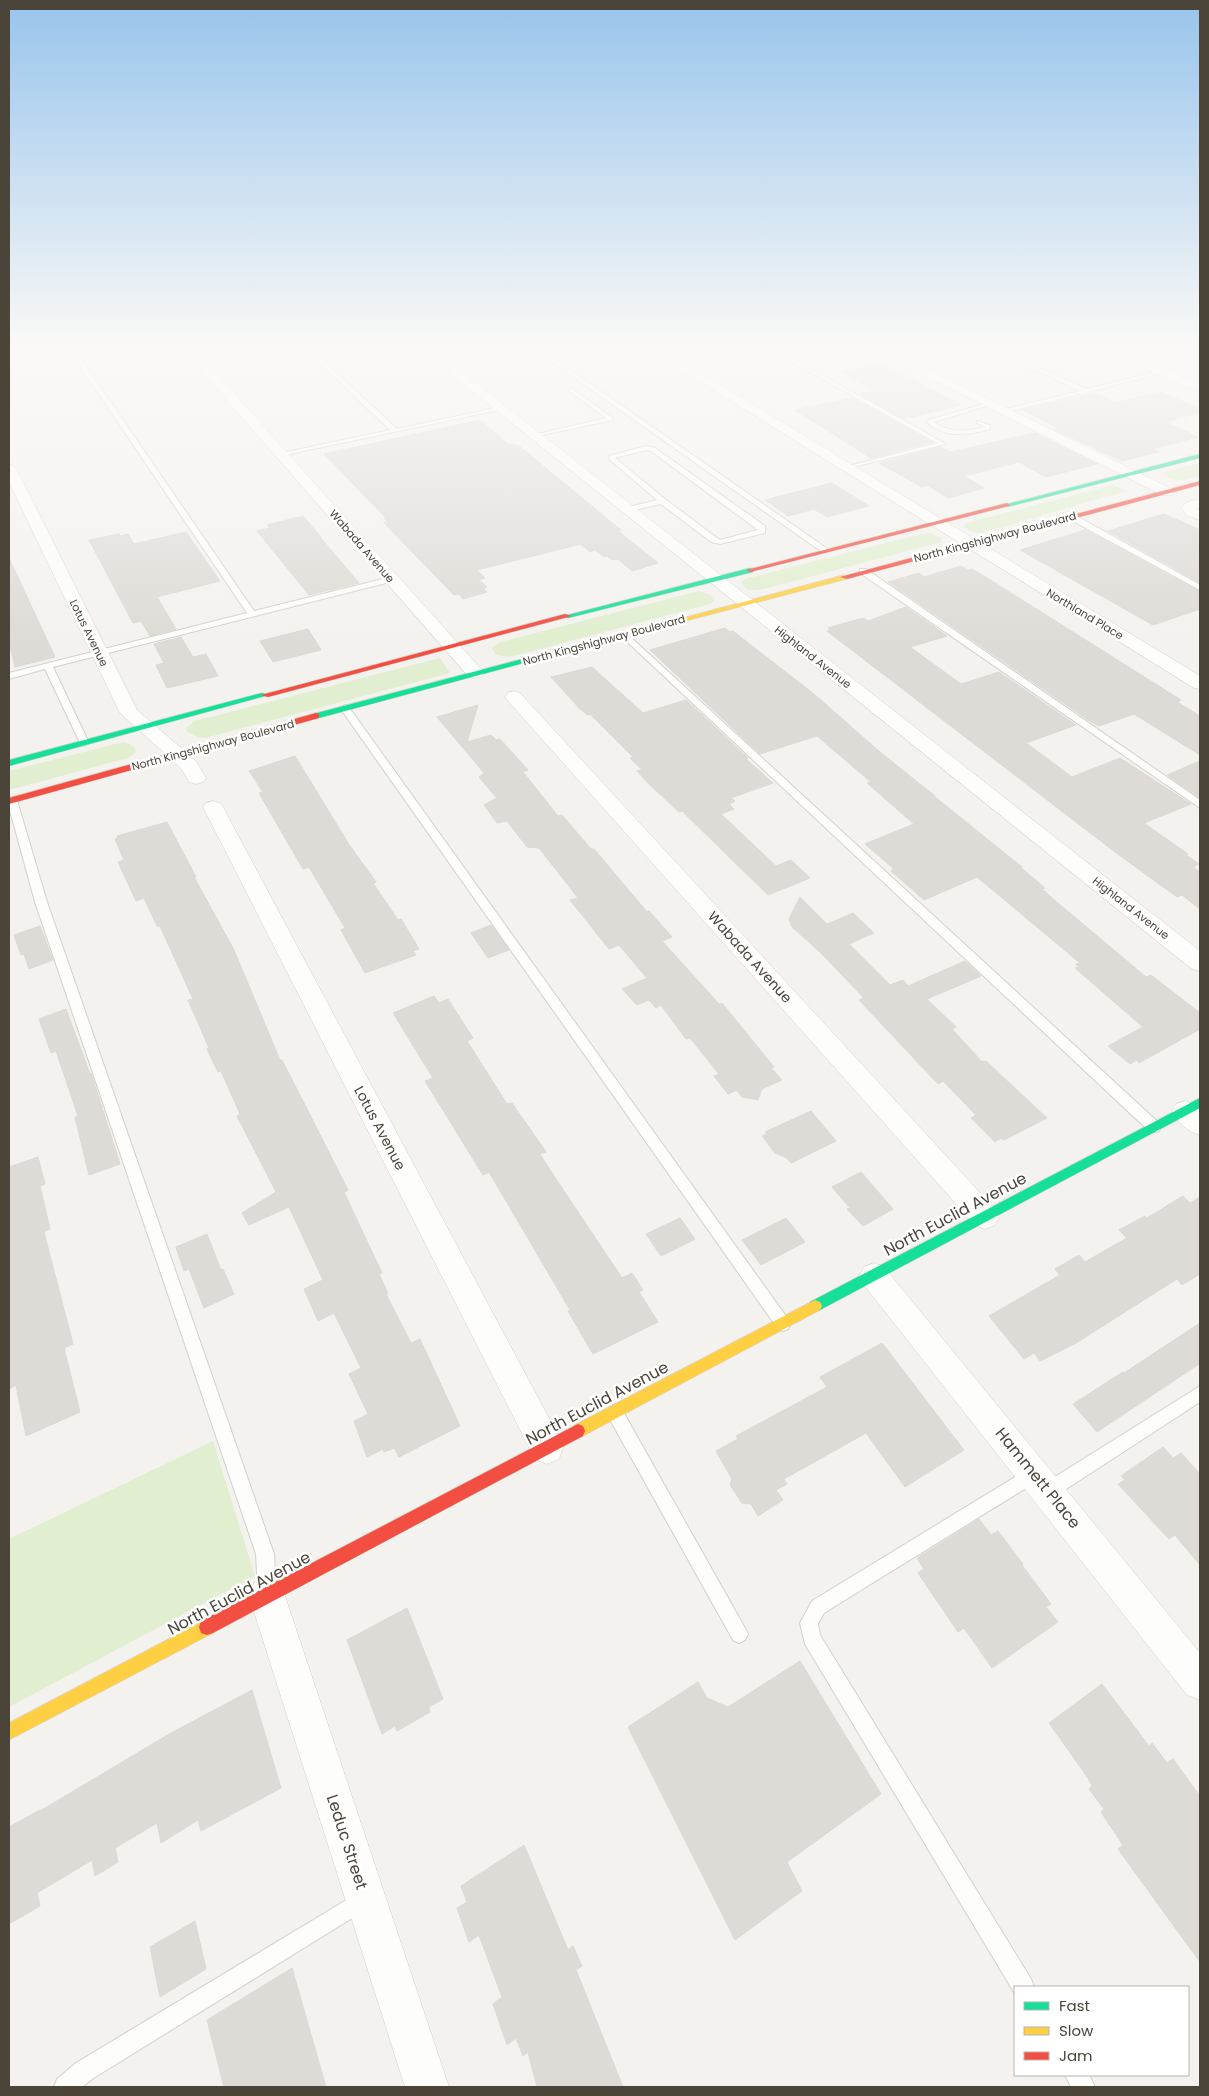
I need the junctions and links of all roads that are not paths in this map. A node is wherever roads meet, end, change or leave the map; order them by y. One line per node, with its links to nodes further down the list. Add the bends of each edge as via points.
1 (139, 448): 29 (lane)
2 (276, 448): 9 (street, Wabada Avenue)
3 (316, 448): 9 (lane)
4 (550, 448): 18 (street, Highland Avenue)
5 (678, 448): 23 (lane)
6 (814, 448): 12 (street, Northland Place)
7 (928, 448): 12 (lane)
8 (1079, 448): 13 (street)
9 (282, 455): 25 (street, Wabada Avenue)
10 (1200, 456): 13 (main road)
11 (9, 468): 32 (street, Lotus Avenue)
12 (847, 468): 21 (street, Northland Place)
13 (1130, 473): 15 (street); 21 (main road)
14 (1200, 483): 15 (main road, North Kingshighway Boulevard)
15 (1167, 492): 19 (main road, North Kingshighway Boulevard)
16 (662, 501): 16 (lane, via 720,542 762,531 653,449 612,456); 18 (lane)
17 (1200, 504): 20 (street, via 1189,507 1191,512)
18 (628, 510): 26 (street, Highland Avenue)
19 (1072, 516): 22 (main road, North Kingshighway Boulevard); 27 (lane)
20 (1200, 516)
21 (936, 522): 22 (street, Northland Place); 23 (main road)
22 (970, 543): 24 (main road, North Kingshighway Boulevard); 36 (street, Northland Place)
23 (825, 550): 26 (main road)
24 (863, 572): 28 (main road, North Kingshighway Boulevard); 45 (lane)
25 (391, 579): 29 (lane); 31 (street, Wabada Avenue)
26 (714, 579): 28 (street, Highland Avenue); 31 (main road)
27 (1200, 588)
28 (744, 603): 30 (main road, North Kingshighway Boulevard); 47 (street, Highland Avenue)
29 (252, 614): 32 (lane)
30 (624, 634): 34 (main road, North Kingshighway Boulevard); 49 (lane)
31 (450, 646): 34 (street, Wabada Avenue); 39 (main road)
32 (100, 654): 33 (lane); 39 (street, Lotus Avenue, via 129,713)
33 (48, 666): 35 (lane); 40 (lane)
34 (475, 674): 38 (main road, North Kingshighway Boulevard)
35 (9, 676)
36 (1200, 684)
37 (514, 696): 50 (street, Wabada Avenue)
38 (345, 708): 41 (main road, North Kingshighway Boulevard); 52 (lane)
39 (143, 727): 40 (main road); 41 (street, Lotus Avenue)
40 (84, 743): 42 (main road)
41 (176, 754): 43 (street, Lotus Avenue, via 189,765); 44 (main road, North Kingshighway Boulevard)
42 (9, 763)
43 (196, 778)
44 (10, 801): 57 (lane, via 44,911 265,1554)
45 (1200, 805)
46 (213, 807): 55 (street, Lotus Avenue)
47 (1200, 963)
48 (1195, 1113): 49 (main road, North Euclid Avenue)
49 (1154, 1127): 50 (main road, North Euclid Avenue)
50 (985, 1217): 51 (main road, North Euclid Avenue)
51 (874, 1276): 52 (main road, North Euclid Avenue); 56 (street, Hammett Place)
52 (783, 1324): 54 (main road, North Euclid Avenue)
53 (1200, 1393): 56 (lane)
54 (615, 1413): 55 (main road, North Euclid Avenue); 58 (lane)
55 (547, 1448): 57 (main road, North Euclid Avenue)
56 (1041, 1482): 59 (street, Hammett Place); 62 (lane, via 818,1607 809,1622 811,1638)
57 (267, 1596): 60 (main road, North Euclid Avenue); 61 (street, Leduc Street)
58 (739, 1634)
59 (1200, 1682)
60 (9, 1732)
61 (366, 1898): 64 (lane, via 84,2071); 65 (street, Leduc Street)
62 (1022, 1986)
63 (1077, 2076): 66 (lane)
64 (65, 2087)
65 (427, 2087)
66 (1084, 2087)

